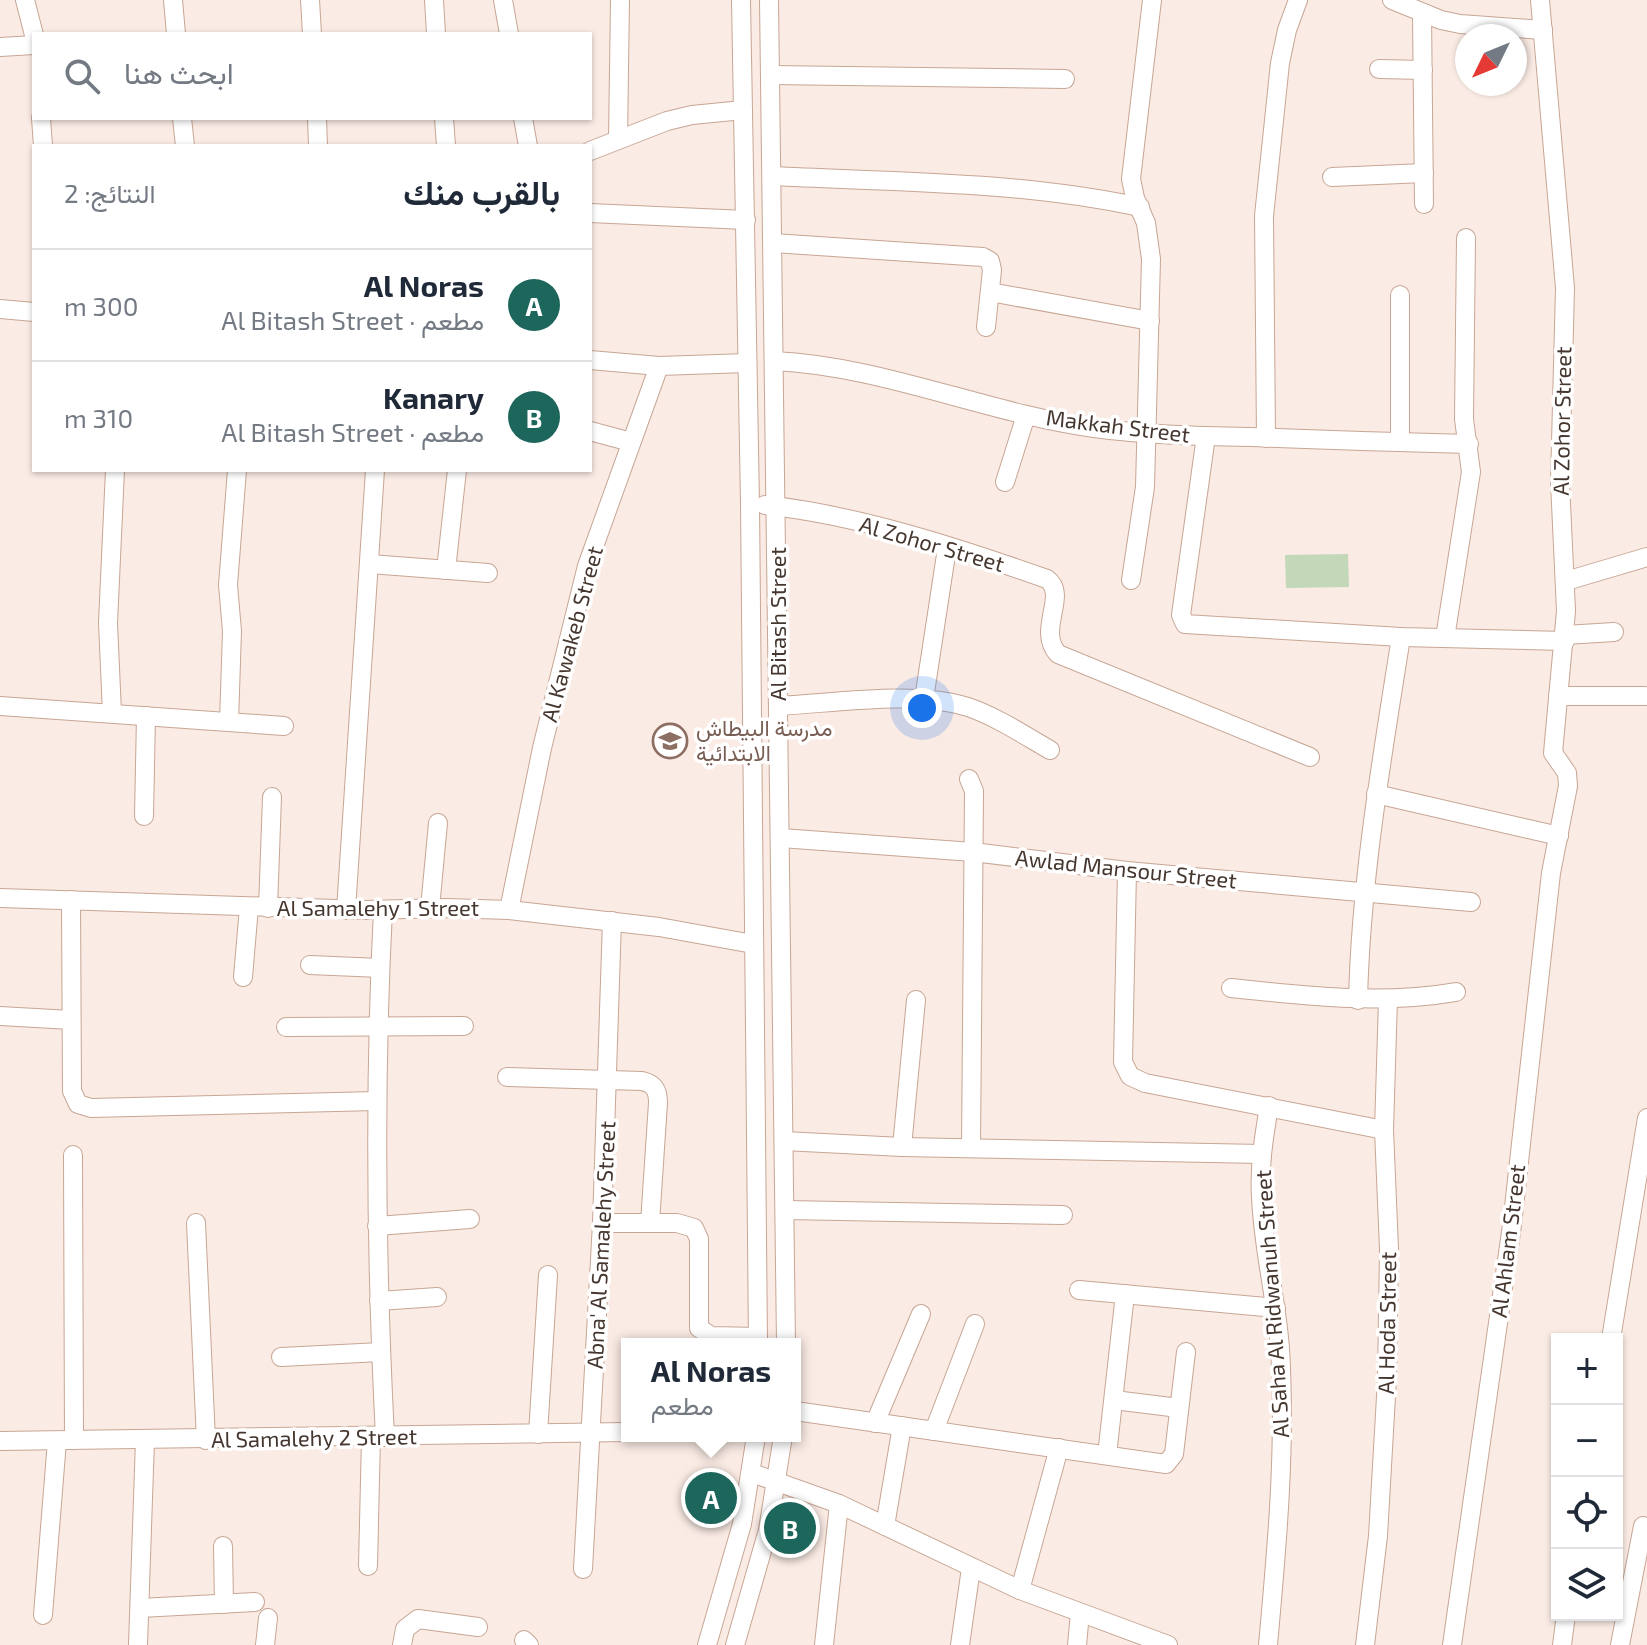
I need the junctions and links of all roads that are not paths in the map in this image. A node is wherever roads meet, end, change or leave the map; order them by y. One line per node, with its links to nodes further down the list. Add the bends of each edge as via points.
1 (25, 0): 15 (street)
2 (173, 0): 16 (street)
3 (310, 0): 17 (street)
4 (434, 0): 18 (street)
5 (503, 0): 19 (street)
6 (620, 0): 32 (street)
7 (741, 0): 26 (street, Al Bitash Street)
8 (769, 0): 24 (street, Al Bitash Street)
9 (1152, 0): 43 (street, via 1131,168)
10 (1298, 0): 62 (street, via 1280,63 1264,216)
11 (1392, 0): 13 (street)
12 (1540, 0): 14 (street, Al Zohor Street)
13 (1422, 13): 14 (street, via 1460,24); 23 (street)
14 (1543, 30): 79 (street, Al Zohor Street, via 1565,288 1560,482)
15 (33, 32)
16 (176, 32)
17 (312, 32)
18 (436, 32)
19 (509, 32)
20 (32, 45): 21 (street)
21 (0, 47)
22 (1379, 69): 23 (street)
23 (1423, 70): 39 (street)
24 (770, 75): 25 (street); 40 (street, Al Bitash Street)
25 (1065, 79)
26 (743, 110): 32 (street, via 667,121); 45 (street, Al Bitash Street)
27 (41, 120): 33 (street)
28 (182, 120): 34 (street)
29 (317, 120): 35 (street)
30 (444, 120): 36 (street)
31 (523, 120): 37 (street)
32 (618, 140): 38 (street)
33 (43, 144)
34 (185, 144)
35 (318, 144)
36 (446, 144)
37 (528, 144)
38 (592, 150)
39 (1424, 173): 41 (street); 42 (street)
40 (772, 176): 43 (street, via 1025,190); 47 (street, Al Bitash Street)
41 (1332, 177)
42 (1424, 204)
43 (1140, 207): 52 (street, via 1150,241)
44 (592, 213): 45 (street)
45 (746, 220): 56 (street, Al Bitash Street)
46 (1466, 238): 65 (street, via 1464,419)
47 (773, 243): 48 (street, via 983,257 992,265); 55 (street, Al Bitash Street)
48 (990, 292): 52 (street); 53 (street)
49 (1400, 295): 64 (street)
50 (0, 309): 51 (street)
51 (32, 312)
52 (1150, 321): 60 (street)
53 (986, 327)
54 (592, 360): 57 (street)
55 (774, 361): 58 (street, Makkah Street, via 839,368); 72 (street, Al Bitash Street)
56 (747, 363): 57 (street); 71 (street, Al Bitash Street)
57 (659, 366): 63 (street, Al Kawakeb Street)
58 (1026, 415): 60 (street, Makkah Street); 70 (street)
59 (592, 432): 63 (street)
60 (1148, 433): 61 (street, Makkah Street); 78 (street, via 1142,521)
61 (1206, 436): 62 (street, Makkah Street); 81 (street, via 1182,619 1188,625)
62 (1266, 438): 64 (street, Makkah Street)
63 (631, 442): 113 (street, Al Kawakeb Street, via 575,608)
64 (1400, 442): 65 (street, Makkah Street)
65 (1469, 444): 82 (street, via 1469,487)
66 (115, 472): 89 (street, via 108,623)
67 (237, 472): 91 (street, via 228,585)
68 (375, 472): 75 (street)
69 (457, 472): 76 (street)
70 (1005, 482)
71 (750, 504): 72 (street, Al Zohor Street); 115 (street, Al Bitash Street)
72 (777, 507): 73 (street, Al Zohor Street, via 847,519); 88 (street, Al Bitash Street)
73 (947, 548): 86 (street); 94 (street, Al Zohor Street, via 1050,581 1056,591 1049,641 1058,654)
74 (1647, 557): 79 (street)
75 (370, 564): 76 (street); 111 (street)
76 (446, 570): 77 (street)
77 (488, 573)
78 (1131, 580)
79 (1566, 581): 83 (street, Al Zohor Street)
80 (1614, 632): 83 (street)
81 (1401, 637): 82 (street); 96 (street)
82 (1445, 638): 83 (street)
83 (1565, 638): 84 (street, Al Zohor Street)
84 (1558, 696): 85 (street); 100 (street, Al Zohor Street, via 1553,753 1568,778)
85 (1645, 696)
86 (924, 699): 88 (street); 93 (street, via 969,708)
87 (0, 706): 89 (street)
88 (778, 706): 101 (street, Al Bitash Street)
89 (112, 713): 90 (street)
90 (146, 716): 91 (street); 98 (street)
91 (229, 722): 92 (street)
92 (284, 726)
93 (1050, 750)
94 (1310, 757)
95 (969, 779): 102 (street, via 974,791)
96 (1376, 794): 100 (street); 104 (street)
97 (272, 797): 109 (street)
98 (144, 816)
99 (438, 823): 110 (street)
100 (1559, 836): 213 (street, Al Ahlam Street, via 1512,1225)
101 (781, 838): 102 (street, Awlad Mansour Street); 135 (street, Al Bitash Street)
102 (973, 852): 103 (street, Awlad Mansour Street); 140 (street)
103 (1127, 871): 104 (street, Awlad Mansour Street); 132 (street, via 1123,1062 1130,1076)
104 (1363, 892): 107 (street, Awlad Mansour Street); 123 (street)
105 (0, 898): 106 (street, Al Samalehy 1 Street)
106 (71, 900): 108 (street, Al Samalehy 1 Street); 125 (street)
107 (1471, 902)
108 (249, 907): 109 (street, Al Samalehy 1 Street); 118 (street)
109 (268, 908): 111 (street, Al Samalehy 1 Street)
110 (430, 908): 112 (street, Al Samalehy 1 Street); 113 (street, Al Samalehy 1 Street)
111 (346, 910): 112 (street, Al Samalehy 1 Street)
112 (383, 910): 117 (street)
113 (509, 910): 114 (street, Al Samalehy 1 Street)
114 (612, 921): 115 (street, Al Samalehy 1 Street); 130 (street, Abna' Al Samalehy Street)
115 (753, 944): 133 (street, Al Bitash Street)
116 (310, 965): 117 (street)
117 (380, 968): 128 (street)
118 (243, 977)
119 (1231, 988): 123 (street)
120 (1456, 992): 121 (street)
121 (1388, 999): 123 (street); 136 (street, Al Hoda Street)
122 (916, 1000): 139 (street)
123 (1358, 1000)
124 (0, 1016): 125 (street)
125 (71, 1020): 131 (street, via 72,1091 82,1107)
126 (464, 1026): 128 (street)
127 (286, 1027): 128 (street)
128 (378, 1027): 131 (street)
129 (507, 1077): 130 (street)
130 (609, 1079): 147 (street, Abna' Al Samalehy Street); 148 (street, via 646,1082 658,1094)
131 (376, 1101): 149 (street)
132 (1269, 1106): 136 (street); 141 (street, Al Saha Al Ridwanuh Street)
133 (756, 1118): 135 (street); 160 (street, Al Bitash Street)
134 (1647, 1118): 138 (street)
135 (784, 1120): 137 (street, Al Bitash Street)
136 (1384, 1130): 212 (street, Al Hoda Street, via 1387,1379)
137 (784, 1141): 139 (street); 143 (street, Al Bitash Street)
138 (1645, 1146): 158 (street)
139 (902, 1147): 140 (street)
140 (971, 1148): 141 (street)
141 (1262, 1154): 155 (street, Al Saha Al Ridwanuh Street, via 1261,1197)
142 (73, 1155): 175 (street)
143 (785, 1210): 144 (street); 161 (street, Al Bitash Street)
144 (1063, 1215)
145 (470, 1219): 149 (street)
146 (196, 1223): 177 (street)
147 (602, 1223): 148 (street); 172 (street, Abna' Al Samalehy Street)
148 (650, 1223): 159 (street, via 694,1228 699,1246 697,1323 702,1332)
149 (377, 1226): 154 (street)
150 (548, 1275): 173 (street)
151 (1079, 1290): 152 (street)
152 (1125, 1294): 155 (street); 165 (street)
153 (437, 1297): 154 (street)
154 (379, 1301): 162 (street)
155 (1276, 1308): 211 (street, Al Saha Al Ridwanuh Street, via 1282,1490)
156 (921, 1314): 168 (street)
157 (975, 1324): 170 (street)
158 (1612, 1333)
159 (730, 1338)
160 (758, 1338)
161 (786, 1338)
162 (381, 1352): 164 (street); 174 (street)
163 (1186, 1352): 166 (street)
164 (281, 1357)
165 (1114, 1400): 166 (street); 182 (street)
166 (1179, 1408): 182 (street, via 1169,1462)
167 (801, 1412): 168 (street)
168 (875, 1423): 169 (street)
169 (902, 1426): 170 (street); 186 (street)
170 (934, 1431): 181 (street)
171 (621, 1432): 172 (street, Al Samalehy 2 Street)
172 (592, 1433): 173 (street, Al Samalehy 2 Street); 191 (street, Abna' Al Samalehy Street)
173 (538, 1434): 174 (street, Al Samalehy 2 Street)
174 (378, 1437): 177 (street, Al Samalehy 2 Street); 189 (street)
175 (66, 1440): 176 (street, Al Samalehy 2 Street); 178 (street, Al Samalehy 2 Street); 198 (street)
176 (145, 1440): 177 (street, Al Samalehy 2 Street); 196 (street)
177 (206, 1440)
178 (0, 1441)
179 (755, 1442): 183 (street)
180 (782, 1442): 184 (street)
181 (1059, 1448): 182 (street); 193 (street)
182 (1107, 1455)
183 (752, 1473): 184 (street); 205 (street)
184 (778, 1481): 185 (street); 206 (street)
185 (839, 1504): 186 (street); 207 (street)
186 (885, 1526): 190 (street)
187 (1643, 1526): 192 (street)
188 (223, 1546): 195 (street)
189 (368, 1566)
190 (971, 1568): 193 (street); 208 (street)
191 (583, 1569)
192 (1632, 1586): 215 (street)
193 (1020, 1590): 197 (street)
194 (255, 1602): 195 (street)
195 (224, 1604): 196 (street)
196 (140, 1608): 202 (street)
197 (1080, 1613): 209 (street); 210 (street)
198 (43, 1615)
199 (268, 1618): 203 (street)
200 (1565, 1621): 214 (street)
201 (478, 1627): 204 (street, via 418,1619 405,1629)
202 (138, 1645)
203 (265, 1645)
204 (402, 1645)
205 (707, 1645)
206 (735, 1645)
207 (824, 1645)
208 (960, 1645)
209 (1077, 1645)
210 (1168, 1645)
211 (1268, 1645)
212 (1365, 1645)
213 (1452, 1645)
214 (1562, 1645)
215 (1620, 1645)

